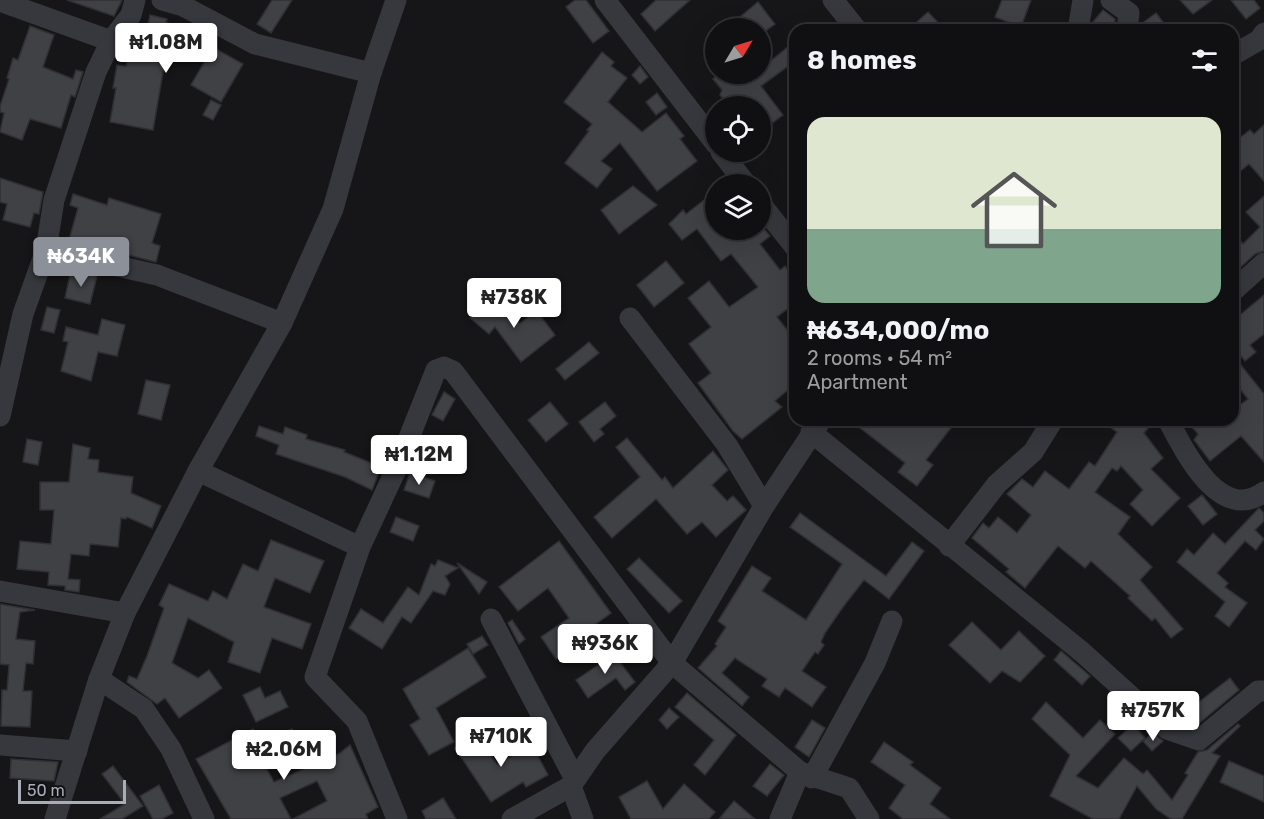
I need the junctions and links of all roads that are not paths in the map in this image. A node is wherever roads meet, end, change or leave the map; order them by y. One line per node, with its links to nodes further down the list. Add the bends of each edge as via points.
1 (135, 0): 13 (street, via 131,15)
2 (162, 0): 15 (street, via 183,6 255,44)
3 (396, 0): 15 (street)
4 (605, 0): 16 (street)
5 (833, 0): 9 (street)
6 (1083, 0): 10 (street)
7 (1111, 0): 11 (street, via 1129,13)
8 (0, 1): 13 (street)
9 (852, 24)
10 (1081, 24)
11 (1128, 24)
12 (1264, 33): 14 (street)
13 (111, 41): 21 (street, via 96,72 54,201)
14 (1239, 52)
15 (371, 73): 25 (street, via 333,209)
16 (705, 130)
17 (729, 162): 18 (street)
18 (738, 174)
19 (771, 217): 20 (street)
20 (789, 239)
21 (46, 250): 25 (street, via 157,275); 26 (street, via 23,314)
22 (1264, 263): 23 (street)
23 (1239, 286)
24 (630, 318): 32 (street, via 727,445)
25 (282, 323): 30 (street)
26 (0, 416)
27 (816, 426): 32 (street); 33 (street)
28 (1049, 426): 33 (street, via 1033,452 997,484)
29 (1172, 426): 31 (street, via 1211,487 1241,502)
30 (198, 471): 34 (street); 36 (street)
31 (1264, 492)
32 (764, 506): 39 (street)
33 (949, 546): 41 (street, via 1082,652 1167,729 1198,740 1258,691)
34 (360, 547): 39 (street, via 436,370 444,367 453,371); 48 (street, via 315,677 357,721)
35 (0, 591): 36 (street)
36 (125, 613): 40 (street)
37 (491, 619): 45 (street)
38 (892, 621): 44 (street, via 875,663)
39 (672, 663): 44 (street); 45 (street)
40 (99, 679): 43 (street); 47 (street, via 144,709 171,749)
41 (1264, 691)
42 (0, 745): 43 (street)
43 (77, 751): 46 (street)
44 (806, 775): 51 (street); 52 (street, via 849,788)
45 (573, 782): 49 (street); 50 (street)
46 (55, 819)
47 (204, 819)
48 (397, 819)
49 (512, 819)
50 (583, 819)
51 (780, 819)
52 (868, 819)

